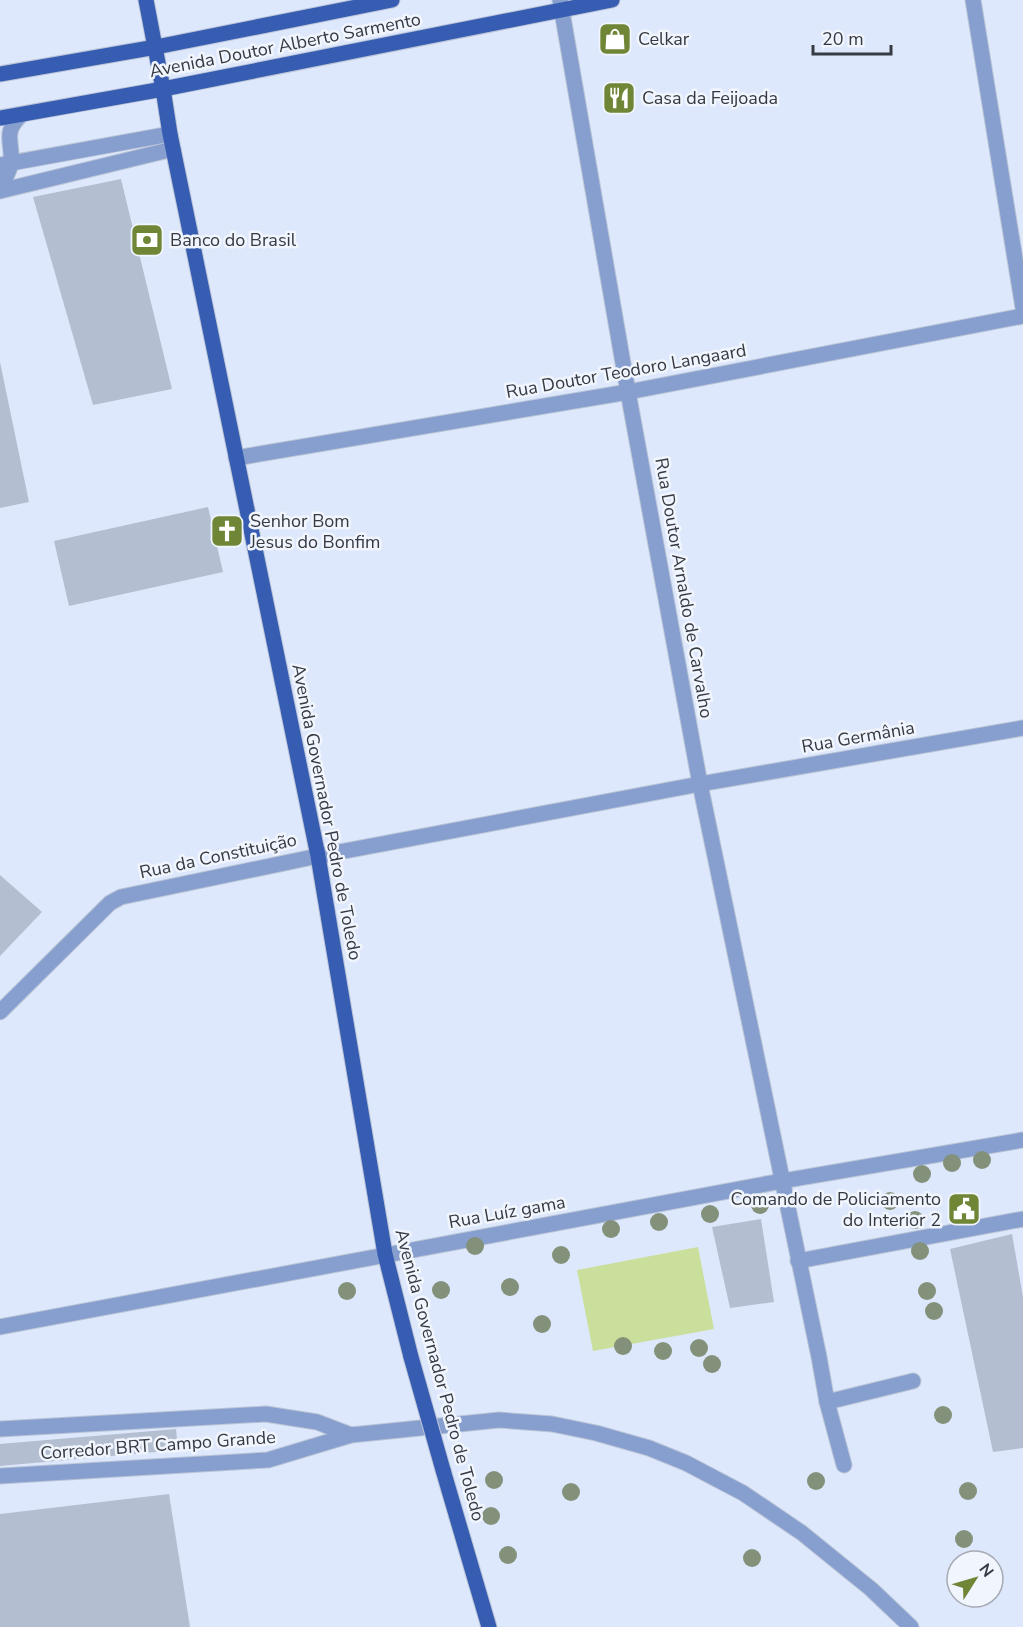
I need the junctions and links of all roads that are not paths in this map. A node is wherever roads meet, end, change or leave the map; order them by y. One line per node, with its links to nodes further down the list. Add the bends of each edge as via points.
1 (146, 0): 6 (main road, Avenida Governador Pedro de Toledo)
2 (392, 0): 6 (main road, Avenida Doutor Alberto Sarmento)
3 (612, 0): 5 (main road, Avenida Doutor Alberto Sarmento)
4 (973, 0): 14 (street)
5 (561, 5): 8 (main road, Avenida Doutor Alberto Sarmento); 16 (street, Rua Doutor Arnaldo de Carvalho)
6 (156, 47): 7 (main road, Avenida Doutor Alberto Sarmento); 8 (main road, Avenida Governador Pedro de Toledo)
7 (0, 74)
8 (163, 89): 9 (main road, Avenida Doutor Alberto Sarmento); 11 (main road, Avenida Governador Pedro de Toledo)
9 (21, 115): 10 (main road, Avenida Doutor Alberto Sarmento); 12 (street, via 13,122 9,134)
10 (0, 118)
11 (171, 142): 12 (street); 13 (street); 17 (main road, Avenida Governador Pedro de Toledo)
12 (6, 165): 13 (street)
13 (0, 190)
14 (1023, 308)
15 (1023, 316): 16 (street, Rua Doutor Teodoro Langaard)
16 (628, 392): 17 (street, Rua Doutor Teodoro Langaard); 19 (street, Rua Doutor Arnaldo de Carvalho)
17 (236, 458): 20 (main road, Avenida Governador Pedro de Toledo)
18 (1023, 729): 19 (street, Rua Germânia)
19 (700, 784): 20 (street, Rua da Constituição); 23 (street, Rua Doutor Arnaldo de Carvalho)
20 (318, 856): 21 (street, Rua da Constituição, via 116,899); 25 (main road, Avenida Governador Pedro de Toledo)
21 (0, 1012)
22 (1023, 1140): 23 (street, Rua Luíz gama)
23 (782, 1181): 25 (street, Rua Luíz gama); 26 (street, Rua Doutor Arnaldo de Carvalho)
24 (1023, 1219): 26 (street)
25 (385, 1254): 27 (street, Rua Luíz gama); 34 (main road, Avenida Governador Pedro de Toledo, bridge)
26 (798, 1261): 29 (street, Rua Doutor Arnaldo de Carvalho)
27 (0, 1327)
28 (913, 1381): 29 (street)
29 (827, 1402): 32 (street, Rua Doutor Arnaldo de Carvalho)
30 (0, 1429): 31 (street, Corredor BRT Campo Grande, via 266,1414 317,1422)
31 (351, 1435): 33 (street, Corredor BRT Campo Grande, via 268,1460); 35 (street, Corredor BRT Campo Grande, via 499,1420 552,1424 649,1448 753,1499 802,1533)
32 (844, 1465)
33 (0, 1476)
34 (489, 1627)
35 (911, 1627)

